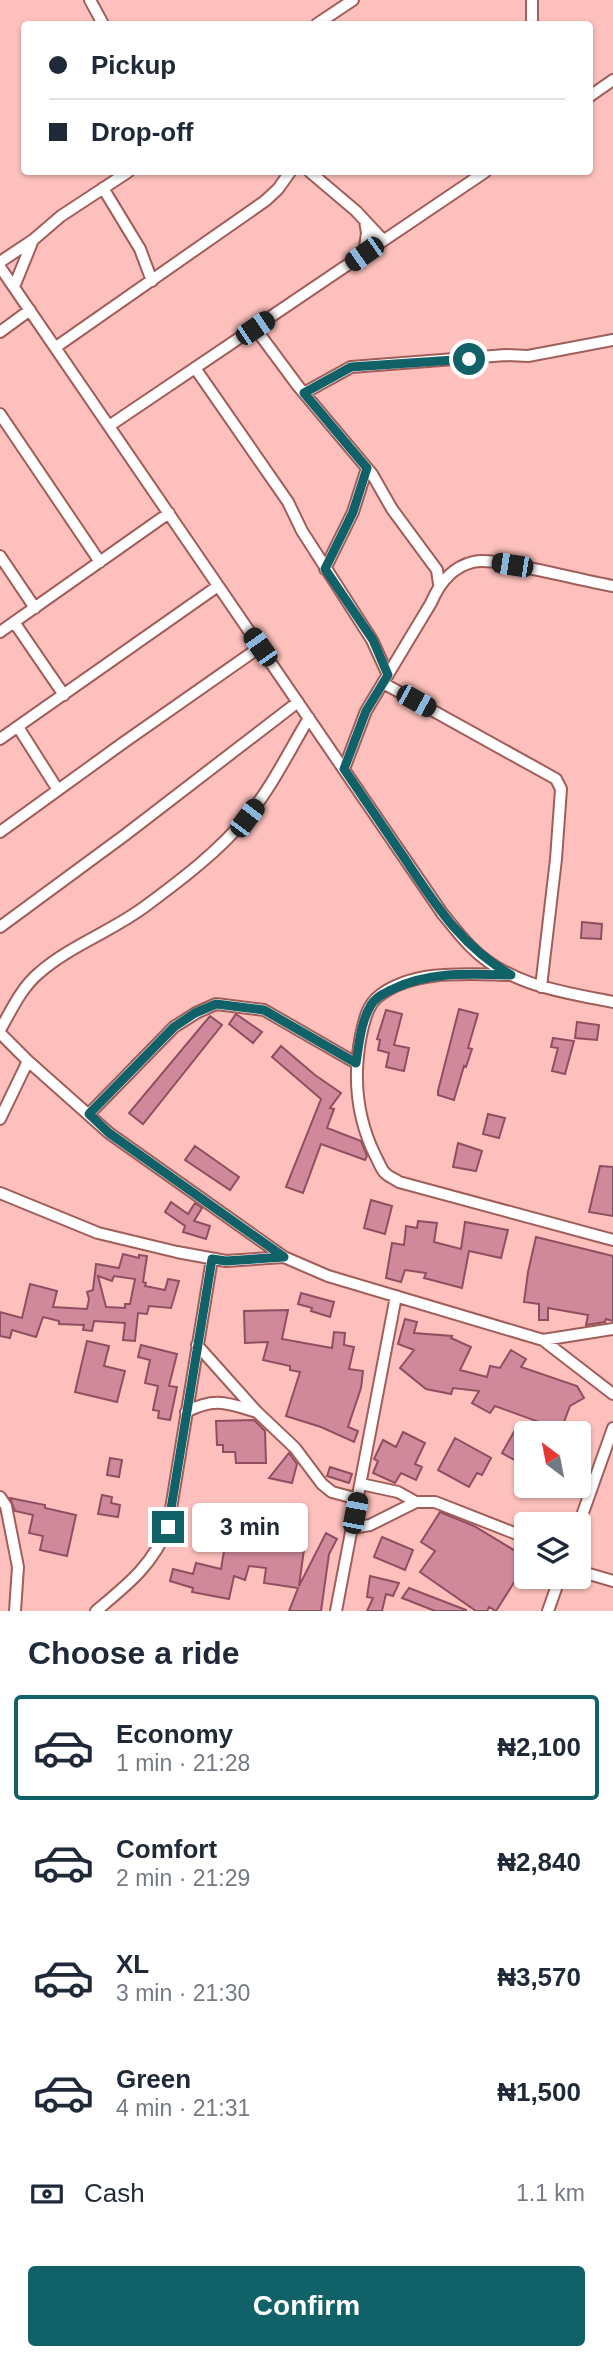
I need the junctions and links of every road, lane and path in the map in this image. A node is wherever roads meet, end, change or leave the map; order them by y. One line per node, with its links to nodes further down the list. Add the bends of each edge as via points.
1 (90, 0): 4 (street)
2 (353, 0): 5 (street)
3 (532, 0): 6 (street)
4 (101, 21)
5 (322, 21)
6 (532, 21)
7 (613, 80): 8 (street)
8 (593, 94)
9 (123, 175): 13 (street)
10 (288, 175): 19 (street, via 265,201)
11 (313, 175): 14 (street)
12 (480, 175): 16 (street)
13 (103, 188): 15 (street); 19 (street, via 140,249)
14 (365, 221): 16 (street); 17 (street)
15 (33, 240): 18 (street); 20 (street)
16 (383, 240): 17 (street)
17 (364, 254): 22 (street)
18 (0, 264): 20 (street)
19 (152, 281): 25 (street)
20 (14, 287): 21 (street)
21 (30, 310): 23 (street); 25 (street)
22 (255, 328): 26 (street); 27 (street)
23 (0, 332)
24 (613, 340): 27 (street, via 528,356 351,367)
25 (56, 347): 29 (street)
26 (195, 369): 29 (street); 34 (street, via 288,502)
27 (304, 393): 30 (street)
28 (0, 414): 33 (street)
29 (109, 426): 31 (street)
30 (367, 468): 34 (street, via 353,512); 35 (street, via 437,570)
31 (169, 513): 33 (street); 36 (street)
32 (0, 556): 38 (street)
33 (100, 562): 38 (street)
34 (325, 569): 42 (street, via 373,640)
35 (439, 584): 37 (street, via 454,571 485,561); 42 (street)
36 (218, 586): 41 (street); 43 (street)
37 (613, 586)
38 (34, 608): 39 (street)
39 (14, 622): 40 (street); 43 (street)
40 (0, 632)
41 (260, 647): 44 (street); 49 (street)
42 (385, 679): 48 (street, via 366,711); 53 (street, via 556,779 561,789 556,859)
43 (64, 695): 46 (street)
44 (298, 702): 45 (street); 51 (street)
45 (309, 718): 48 (street); 55 (street, via 264,795 222,845 145,907 37,974)
46 (18, 727): 47 (street); 49 (street)
47 (0, 739)
48 (344, 769): 52 (street, via 442,913 471,947)
49 (58, 790): 50 (street)
50 (0, 832)
51 (0, 927)
52 (511, 975): 53 (street); 57 (street, via 424,977 379,996 364,1021)
53 (541, 987): 54 (street)
54 (613, 1002)
55 (0, 1032): 56 (street)
56 (28, 1061): 58 (street); 59 (street)
57 (356, 1063): 58 (street, via 264,1010 216,1004 174,1027); 61 (street, via 357,1100 369,1141 386,1174 399,1182)
58 (89, 1114): 62 (street)
59 (0, 1119)
60 (0, 1193): 63 (street, via 98,1233)
61 (613, 1240)
62 (284, 1257): 63 (street); 64 (street)
63 (212, 1259): 67 (street)
64 (396, 1296): 66 (street); 72 (street)
65 (613, 1329): 66 (street)
66 (544, 1340): 68 (street)
67 (197, 1345): 69 (street); 70 (street)
68 (613, 1394)
69 (186, 1412): 70 (street, via 218,1402); 83 (street, via 168,1527 159,1550 134,1580)
70 (257, 1412): 74 (street, via 295,1448 322,1484 332,1492)
71 (613, 1428): 76 (street)
72 (361, 1484): 74 (street); 75 (street, via 398,1492)
73 (0, 1497): 82 (street, via 6,1506 18,1567)
74 (358, 1499): 77 (street)
75 (416, 1502): 77 (street, via 370,1525); 78 (street, via 435,1502)
76 (583, 1512)
77 (352, 1528): 84 (street)
78 (514, 1533)
79 (591, 1575): 80 (street)
80 (613, 1581)
81 (556, 1589): 85 (street)
82 (15, 1611)
83 (97, 1611)
84 (336, 1611)
85 (548, 1611)

